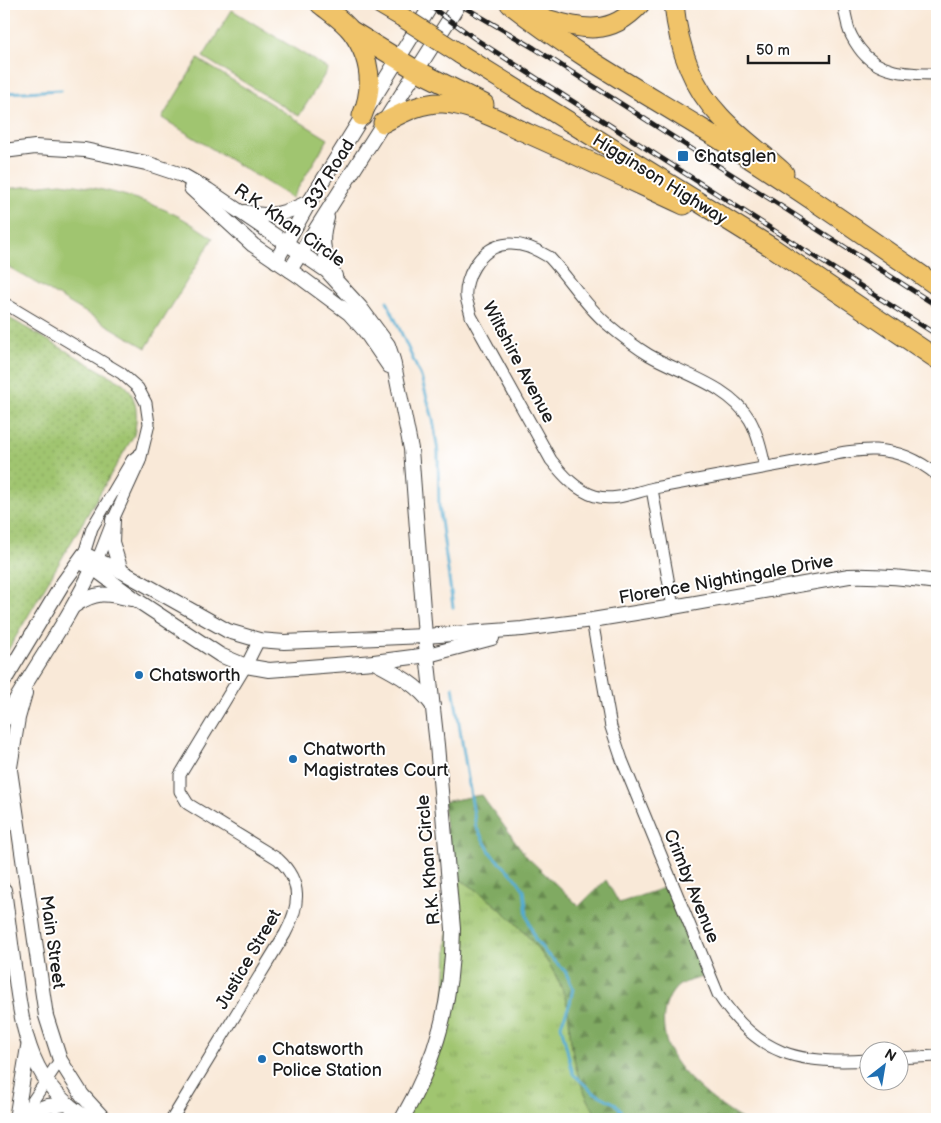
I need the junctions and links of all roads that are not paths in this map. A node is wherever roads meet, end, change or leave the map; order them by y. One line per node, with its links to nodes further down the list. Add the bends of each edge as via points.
1 (320, 4): 9 (highway)
2 (380, 4): 23 (highway, Higginson Highway, bridge)
3 (432, 4): 10 (street, 337 Road)
4 (460, 4): 11 (street, 337 Road)
5 (640, 4): 8 (highway, via 625,18 595,29 575,27)
6 (674, 4): 19 (highway, via 682,46 709,104)
7 (845, 4): 12 (street, via 850,34 873,62 902,73)
8 (516, 8): 19 (highway, via 584,57)
9 (352, 31): 10 (highway); 13 (highway, via 369,71 369,94)
10 (397, 59): 11 (highway); 13 (street, 337 Road)
11 (416, 70): 14 (street, 337 Road); 16 (highway, via 545,134)
12 (937, 74)
13 (362, 116): 18 (street, 337 Road)
14 (382, 123): 16 (highway, via 414,107 442,103 461,106); 20 (street, 337 Road)
15 (4, 151): 17 (street, R.K. Khan Circle, via 35,147 85,150 146,163)
16 (582, 158): 23 (highway)
17 (169, 172): 21 (street, R.K. Khan Circle, via 196,182); 25 (street, R.K. Khan Circle)
18 (310, 201): 21 (street, via 281,215); 22 (street, 337 Road)
19 (814, 202): 28 (highway)
20 (331, 206): 24 (street, 337 Road); 27 (street, via 324,229 323,249)
21 (237, 210): 22 (street, R.K. Khan Circle)
22 (287, 243): 24 (street, R.K. Khan Circle); 25 (street, 337 Road)
23 (770, 247): 30 (highway, Higginson Highway)
24 (301, 253): 26 (street, 337 Road); 27 (street, R.K. Khan Circle)
25 (276, 261): 26 (street, R.K. Khan Circle)
26 (290, 270): 31 (street, R.K. Khan Circle, via 357,321)
27 (338, 282): 31 (street, R.K. Khan Circle, via 388,345)
28 (937, 286)
29 (4, 303): 32 (street, via 121,373 138,388 148,410 149,424)
30 (937, 359)
31 (398, 382): 46 (street, R.K. Khan Circle, via 411,449)
32 (141, 453): 36 (street); 37 (street, via 132,460 92,528)
33 (766, 467): 34 (street, Wiltshire Avenue, via 875,450 899,453 918,461); 35 (street, Wiltshire Avenue); 35 (street, Wiltshire Avenue, via 750,420 738,406 697,378 648,354 606,323 549,257 537,249 515,243 503,244 484,254 467,284 471,316 551,460 573,484 595,496 612,498)
34 (937, 475)
35 (652, 488): 43 (street)
36 (113, 520): 38 (street); 39 (street, via 112,542)
37 (82, 558): 38 (street); 52 (street, via 63,583)
38 (95, 565): 39 (street, Florence Nightingale Drive); 41 (street, Florence Nightingale Drive); 42 (street)
39 (121, 571): 47 (street, Florence Nightingale Drive, via 213,624)
40 (937, 582): 43 (street, Florence Nightingale Drive, via 877,575 849,576)
41 (135, 599): 42 (street, via 104,593 86,598); 50 (street, Florence Nightingale Drive, via 220,655)
42 (72, 607): 51 (street)
43 (673, 607): 44 (street, Florence Nightingale Drive)
44 (592, 620): 45 (street, Florence Nightingale Drive); 62 (street, Crimby Avenue, via 611,727 619,752 718,994 730,1013 761,1041 791,1055 813,1060)
45 (522, 630): 46 (street, Florence Nightingale Drive); 48 (street, Florence Nightingale Drive)
46 (425, 636): 47 (street, Florence Nightingale Drive, via 284,642); 48 (street, R.K. Khan Circle)
47 (259, 640): 50 (street, Justice Street)
48 (428, 655): 49 (street, Florence Nightingale Drive); 53 (street, R.K. Khan Circle)
49 (374, 662): 50 (street, Florence Nightingale Drive, via 269,670); 53 (street, via 406,679 426,695)
50 (246, 666): 68 (street, Justice Street, via 180,775 180,791 188,804 285,865 296,886 297,907 285,934)
51 (30, 675): 54 (street); 56 (street, via 18,718)
52 (4, 681)
53 (434, 707): 69 (street, R.K. Khan Circle, via 450,885 452,960 434,1054)
54 (4, 720)
55 (4, 755): 56 (street, Main Street)
56 (10, 770): 61 (street, Main Street, via 40,983)
57 (4, 890): 58 (street, via 21,1020)
58 (28, 1047): 63 (street); 65 (street)
59 (937, 1056): 60 (street)
60 (908, 1057)
61 (60, 1060): 63 (street); 67 (street, Main Street, via 82,1095)
62 (858, 1061)
63 (47, 1080): 64 (street); 65 (street)
64 (68, 1104): 65 (street, via 56,1104); 66 (street)
65 (20, 1117)
66 (89, 1119)
67 (104, 1119)
68 (172, 1119)
69 (402, 1119)

